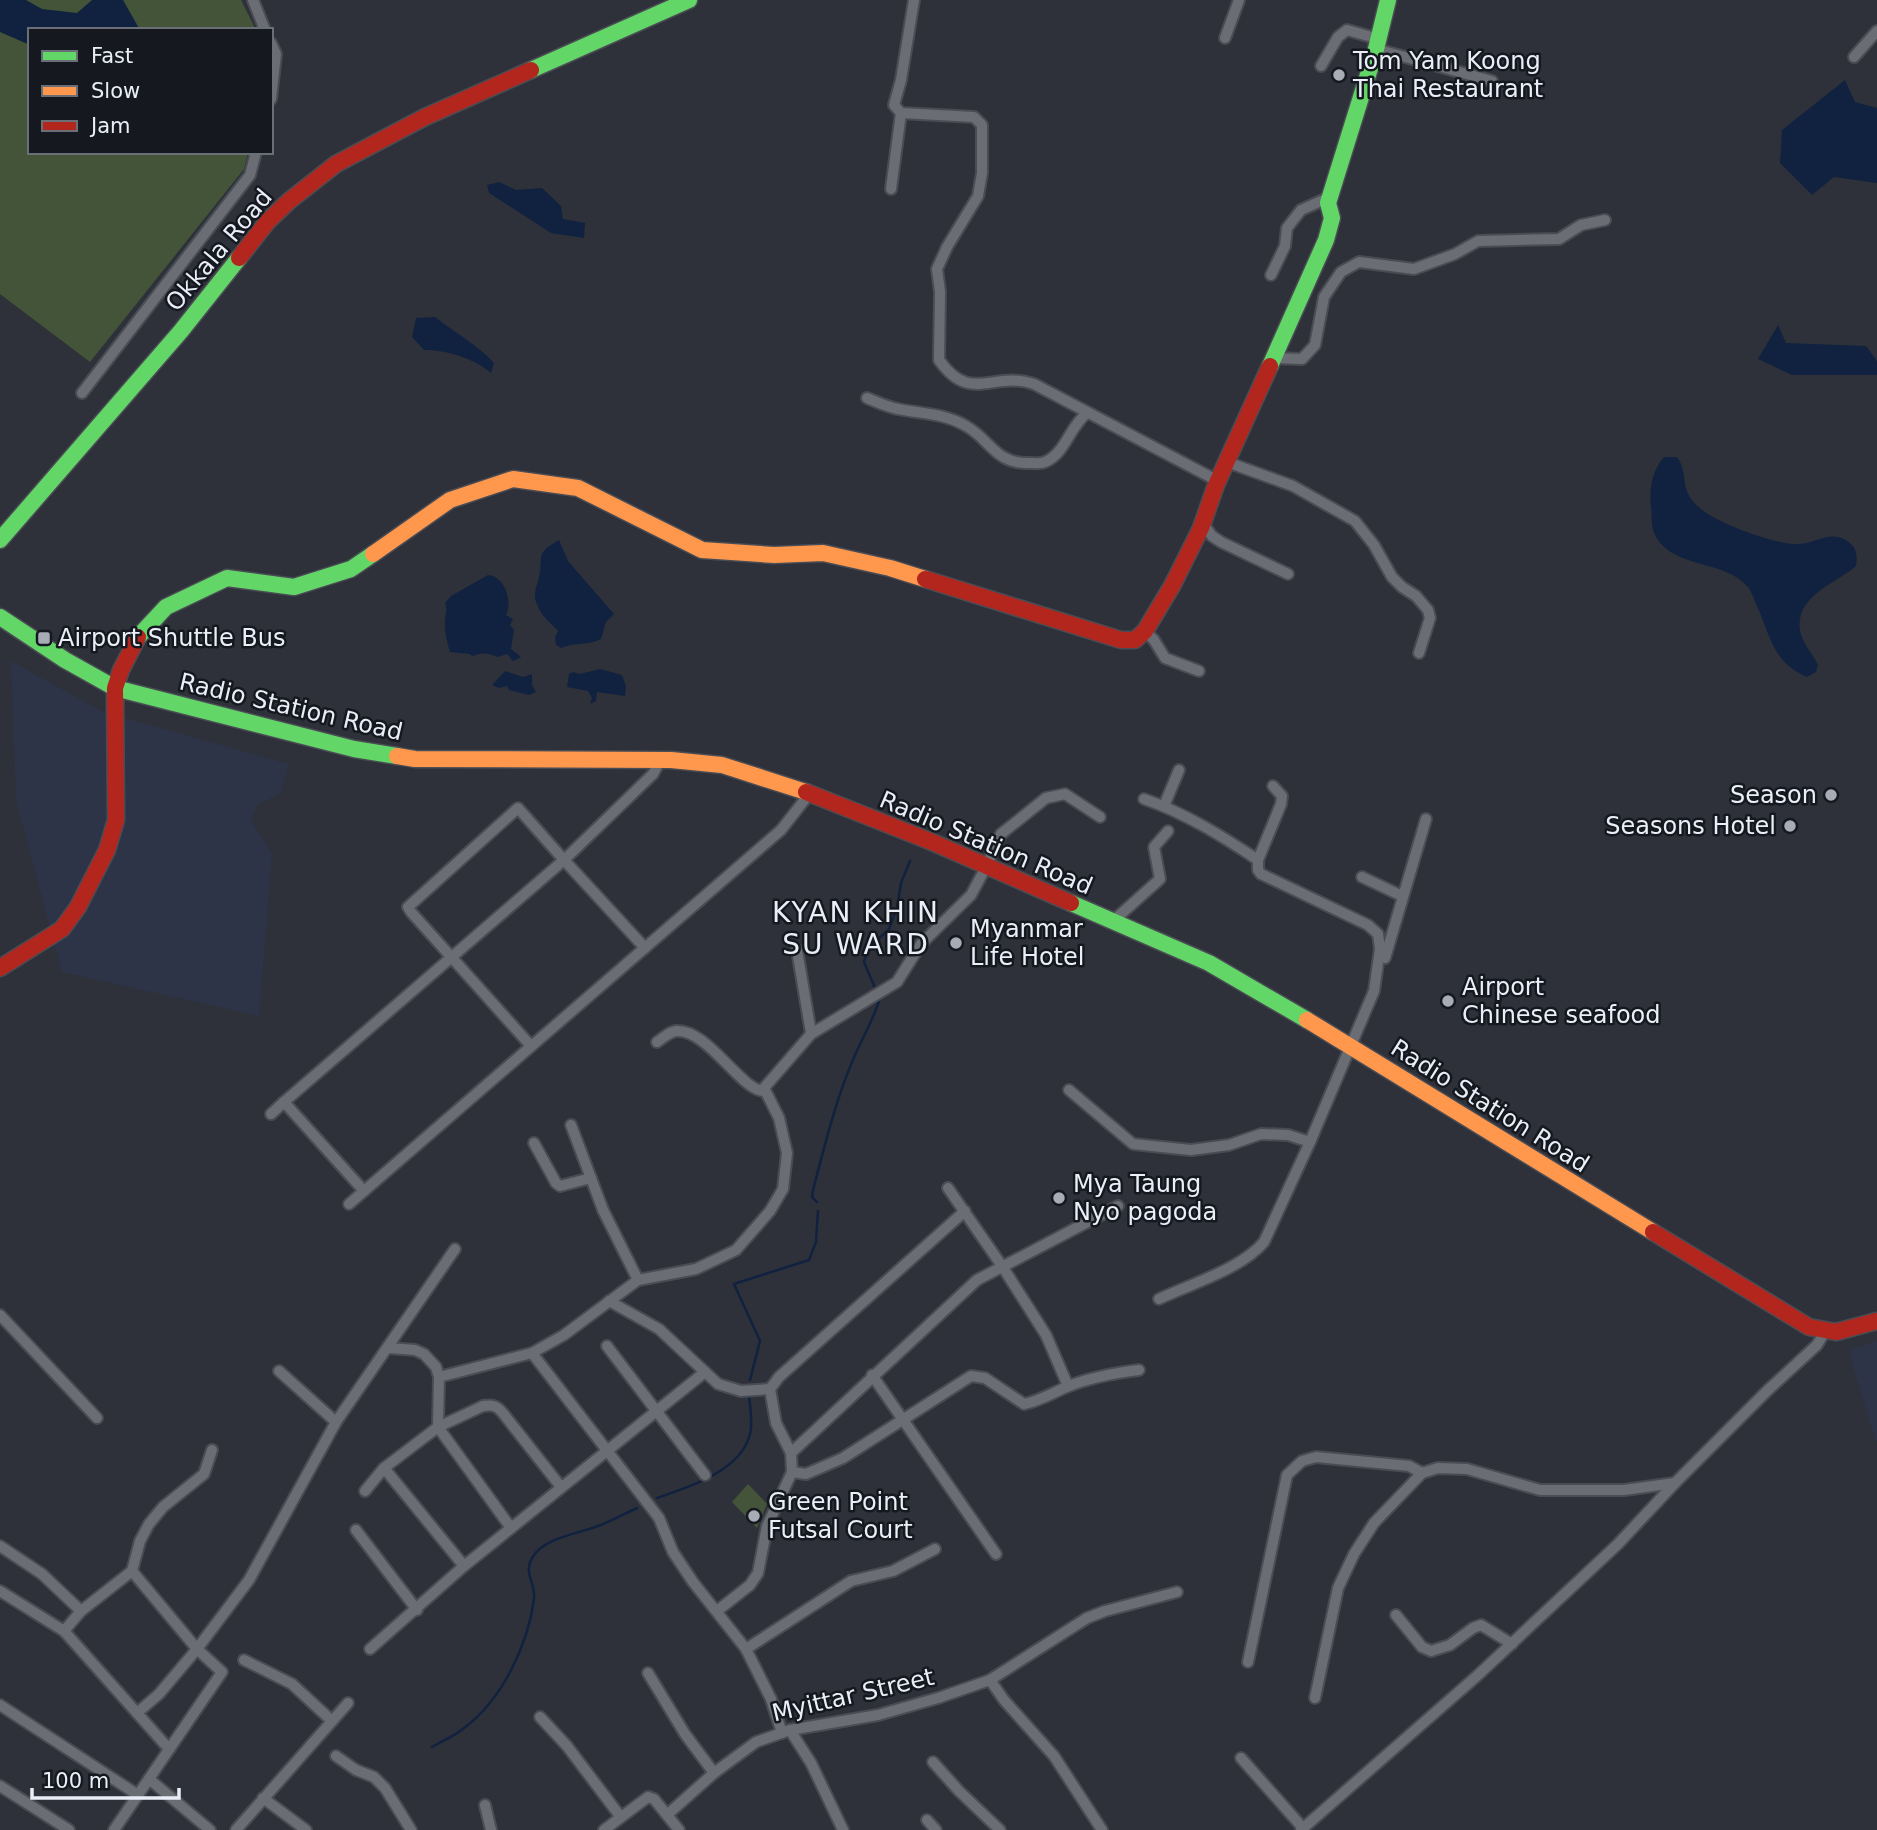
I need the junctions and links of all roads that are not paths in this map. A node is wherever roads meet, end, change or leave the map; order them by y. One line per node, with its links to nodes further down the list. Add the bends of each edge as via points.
1 (253, 0): 6 (street)
2 (689, 0): 28 (main road, Okkala Road, via 413,123 336,164 268,221 181,331)
3 (914, 0): 15 (street, via 894,105)
4 (1239, 0): 8 (street)
5 (1388, 0): 9 (main road)
6 (264, 28)
7 (1877, 31): 11 (street)
8 (1225, 38)
9 (1378, 44): 12 (street, via 1348,30 1338,37); 14 (street); 18 (main road)
10 (273, 47): 13 (street)
11 (1854, 57)
12 (1321, 66)
13 (273, 81)
14 (1492, 81)
15 (901, 113): 17 (street); 24 (street, via 974,117 982,125 978,197 937,269 939,360 964,383 1025,381)
16 (255, 154): 22 (street, via 250,175)
17 (891, 189)
18 (1329, 197): 20 (street, via 1301,210 1287,228 1285,246); 21 (main road, via 1332,218 1326,240)
19 (1605, 220): 21 (street, via 1581,225 1559,239 1478,240 1414,269 1359,262 1341,272 1324,297 1315,345 1302,359)
20 (1271, 275)
21 (1273, 358): 25 (main road)
22 (82, 393)
23 (867, 398): 24 (street, via 952,419 1006,460 1022,464 1046,462 1058,453)
24 (1087, 413): 26 (street)
25 (1227, 461): 26 (main road); 32 (street, via 1293,486 1355,521 1392,577 1428,610 1430,618)
26 (1218, 481): 27 (main road)
27 (1203, 524): 29 (street, via 1221,542); 31 (main road)
28 (0, 540)
29 (1289, 574)
30 (0, 617): 34 (main road, Radio Station Road)
31 (1145, 631): 33 (street, via 1165,658); 34 (main road, via 1135,640 1121,640 890,568 823,553 702,550 578,488 513,479 450,500 351,569 294,587 227,578 166,607 141,632)
32 (1419, 653)
33 (1199, 671)
34 (115, 688): 35 (main road, Radio Station Road, via 354,749 415,759); 53 (main road, via 116,820 107,850 62,929)
35 (661, 760): 38 (main road, Radio Station Road, via 722,765); 44 (street, via 653,774)
36 (1180, 770): 40 (street)
37 (1273, 786): 45 (street, via 1282,796 1281,804)
38 (810, 793): 46 (main road, Radio Station Road); 50 (street, via 781,830)
39 (1144, 799): 40 (street)
40 (1164, 806): 45 (street, via 1217,832)
41 (1100, 817): 46 (street, via 1065,794 1046,798 1001,834)
42 (1426, 819): 48 (street)
43 (1168, 831): 49 (street, via 1154,847 1160,879)
44 (564, 860): 50 (street); 52 (street); 52 (street, via 518,808 408,907)
45 (1258, 860): 54 (street, via 1261,874 1378,934)
46 (986, 867): 49 (main road, Radio Station Road); 55 (street, via 971,895 921,944 897,982)
47 (1362, 877): 48 (street)
48 (1402, 896): 54 (street)
49 (1112, 922): 58 (main road, Radio Station Road, via 1209,963)
50 (645, 948): 57 (street)
51 (797, 950): 55 (street)
52 (452, 957): 57 (street); 61 (street)
53 (0, 968)
54 (1377, 976): 58 (street)
55 (811, 1033): 60 (street)
56 (657, 1042): 60 (street, via 670,1032 686,1032)
57 (531, 1046): 68 (street)
58 (1351, 1046): 64 (street); 79 (main road, Radio Station Road, via 1779,1309)
59 (1069, 1090): 64 (street, via 1133,1144 1191,1150 1229,1145 1261,1134)
60 (764, 1091): 74 (street, via 779,1118 788,1153 783,1189 770,1210 736,1250 696,1269)
61 (284, 1102): 62 (street); 68 (street)
62 (271, 1114)
63 (571, 1125): 66 (street)
64 (1310, 1142): 75 (street, via 1264,1242 1254,1254)
65 (534, 1143): 66 (street, via 560,1186)
66 (591, 1178): 74 (street)
67 (948, 1188): 71 (street)
68 (363, 1191): 69 (street)
69 (349, 1204)
70 (1118, 1206): 73 (street)
71 (965, 1211): 73 (street); 89 (street)
72 (455, 1248): 81 (street)
73 (1002, 1266): 86 (street, via 977,1280); 88 (street, via 1046,1335)
74 (638, 1280): 76 (street)
75 (1159, 1299)
76 (609, 1301): 82 (street); 85 (street, via 659,1329)
77 (0, 1315): 91 (street)
78 (1877, 1321): 79 (main road, via 1842,1332)
79 (1824, 1332): 102 (street)
80 (607, 1346): 90 (street)
81 (389, 1348): 87 (street, via 424,1354); 93 (street)
82 (532, 1353): 87 (street); 96 (street)
83 (1139, 1370): 88 (street, via 1104,1374)
84 (279, 1371): 93 (street)
85 (705, 1372): 89 (street, via 718,1384 741,1391); 90 (street)
86 (872, 1376): 92 (street); 97 (street)
87 (439, 1377): 94 (street)
88 (1068, 1386): 92 (street, via 1024,1404 985,1378 971,1376)
89 (770, 1389): 97 (street, via 776,1423)
90 (656, 1410): 96 (street); 101 (street)
91 (97, 1418)
92 (902, 1420): 99 (street, via 843,1458 806,1474); 109 (street)
93 (337, 1422): 120 (street, via 249,1580)
94 (438, 1427): 98 (street); 103 (street, via 483,1406 495,1406); 105 (street)
95 (212, 1450): 111 (street, via 204,1474 149,1524)
96 (606, 1452): 103 (street); 116 (street, via 659,1518 673,1552)
97 (791, 1453): 99 (street)
98 (384, 1468): 104 (street); 110 (street)
99 (792, 1472): 116 (street, via 767,1526 758,1573)
100 (1422, 1473): 102 (street, via 1438,1468 1467,1469 1540,1490 1624,1490); 124 (street, via 1409,1466 1316,1457 1294,1467 1287,1475); 127 (street, via 1374,1523 1354,1554 1338,1588)
101 (705, 1475)
102 (1675, 1483): 119 (street)
103 (561, 1487): 105 (street)
104 (365, 1491)
105 (511, 1528): 110 (street)
106 (356, 1530): 114 (street)
107 (0, 1546): 115 (street, via 42,1574)
108 (935, 1549): 122 (street, via 893,1571 851,1581)
109 (996, 1554)
110 (464, 1566): 114 (street)
111 (132, 1571): 115 (street); 120 (street)
112 (0, 1591): 118 (street)
113 (1177, 1592): 126 (street, Myittar Street, via 1087,1618)
114 (417, 1610): 121 (street)
115 (81, 1611): 118 (street)
116 (718, 1611): 122 (street)
117 (1396, 1615): 119 (street, via 1422,1647 1431,1651 1481,1625)
118 (64, 1631): 130 (street)
119 (1512, 1644): 147 (street)
120 (197, 1649): 130 (street); 134 (street, via 222,1672)
121 (370, 1649)
122 (746, 1649): 133 (street)
123 (244, 1660): 132 (street, via 292,1684)
124 (1248, 1662)
125 (648, 1673): 138 (street)
126 (990, 1680): 133 (street, Myittar Street, via 878,1715); 160 (street, via 1055,1756)
127 (1315, 1698)
128 (348, 1703): 132 (street)
129 (0, 1705): 141 (street)
130 (137, 1713): 134 (street)
131 (540, 1717): 145 (street)
132 (332, 1721): 142 (street)
133 (786, 1731): 138 (street, Myittar Street, via 756,1742); 157 (street, via 811,1763)
134 (169, 1749): 139 (street)
135 (336, 1756): 153 (street, via 385,1788)
136 (1241, 1758): 147 (street)
137 (933, 1762): 159 (street)
138 (714, 1773): 144 (street, Myittar Street)
139 (149, 1779): 141 (street); 150 (street)
140 (0, 1786): 148 (street)
141 (138, 1795): 149 (street)
142 (263, 1798): 151 (street); 152 (street)
143 (485, 1805): 154 (street)
144 (668, 1814): 145 (street, via 648,1797); 156 (street)
145 (620, 1815): 155 (street)
146 (927, 1820): 158 (street)
147 (1302, 1829)
148 (69, 1830)
149 (114, 1830)
150 (210, 1830)
151 (236, 1830)
152 (306, 1830)
153 (411, 1830)
154 (491, 1830)
155 (604, 1830)
156 (679, 1830)
157 (843, 1830)
158 (936, 1830)
159 (1000, 1830)
160 (1102, 1830)

